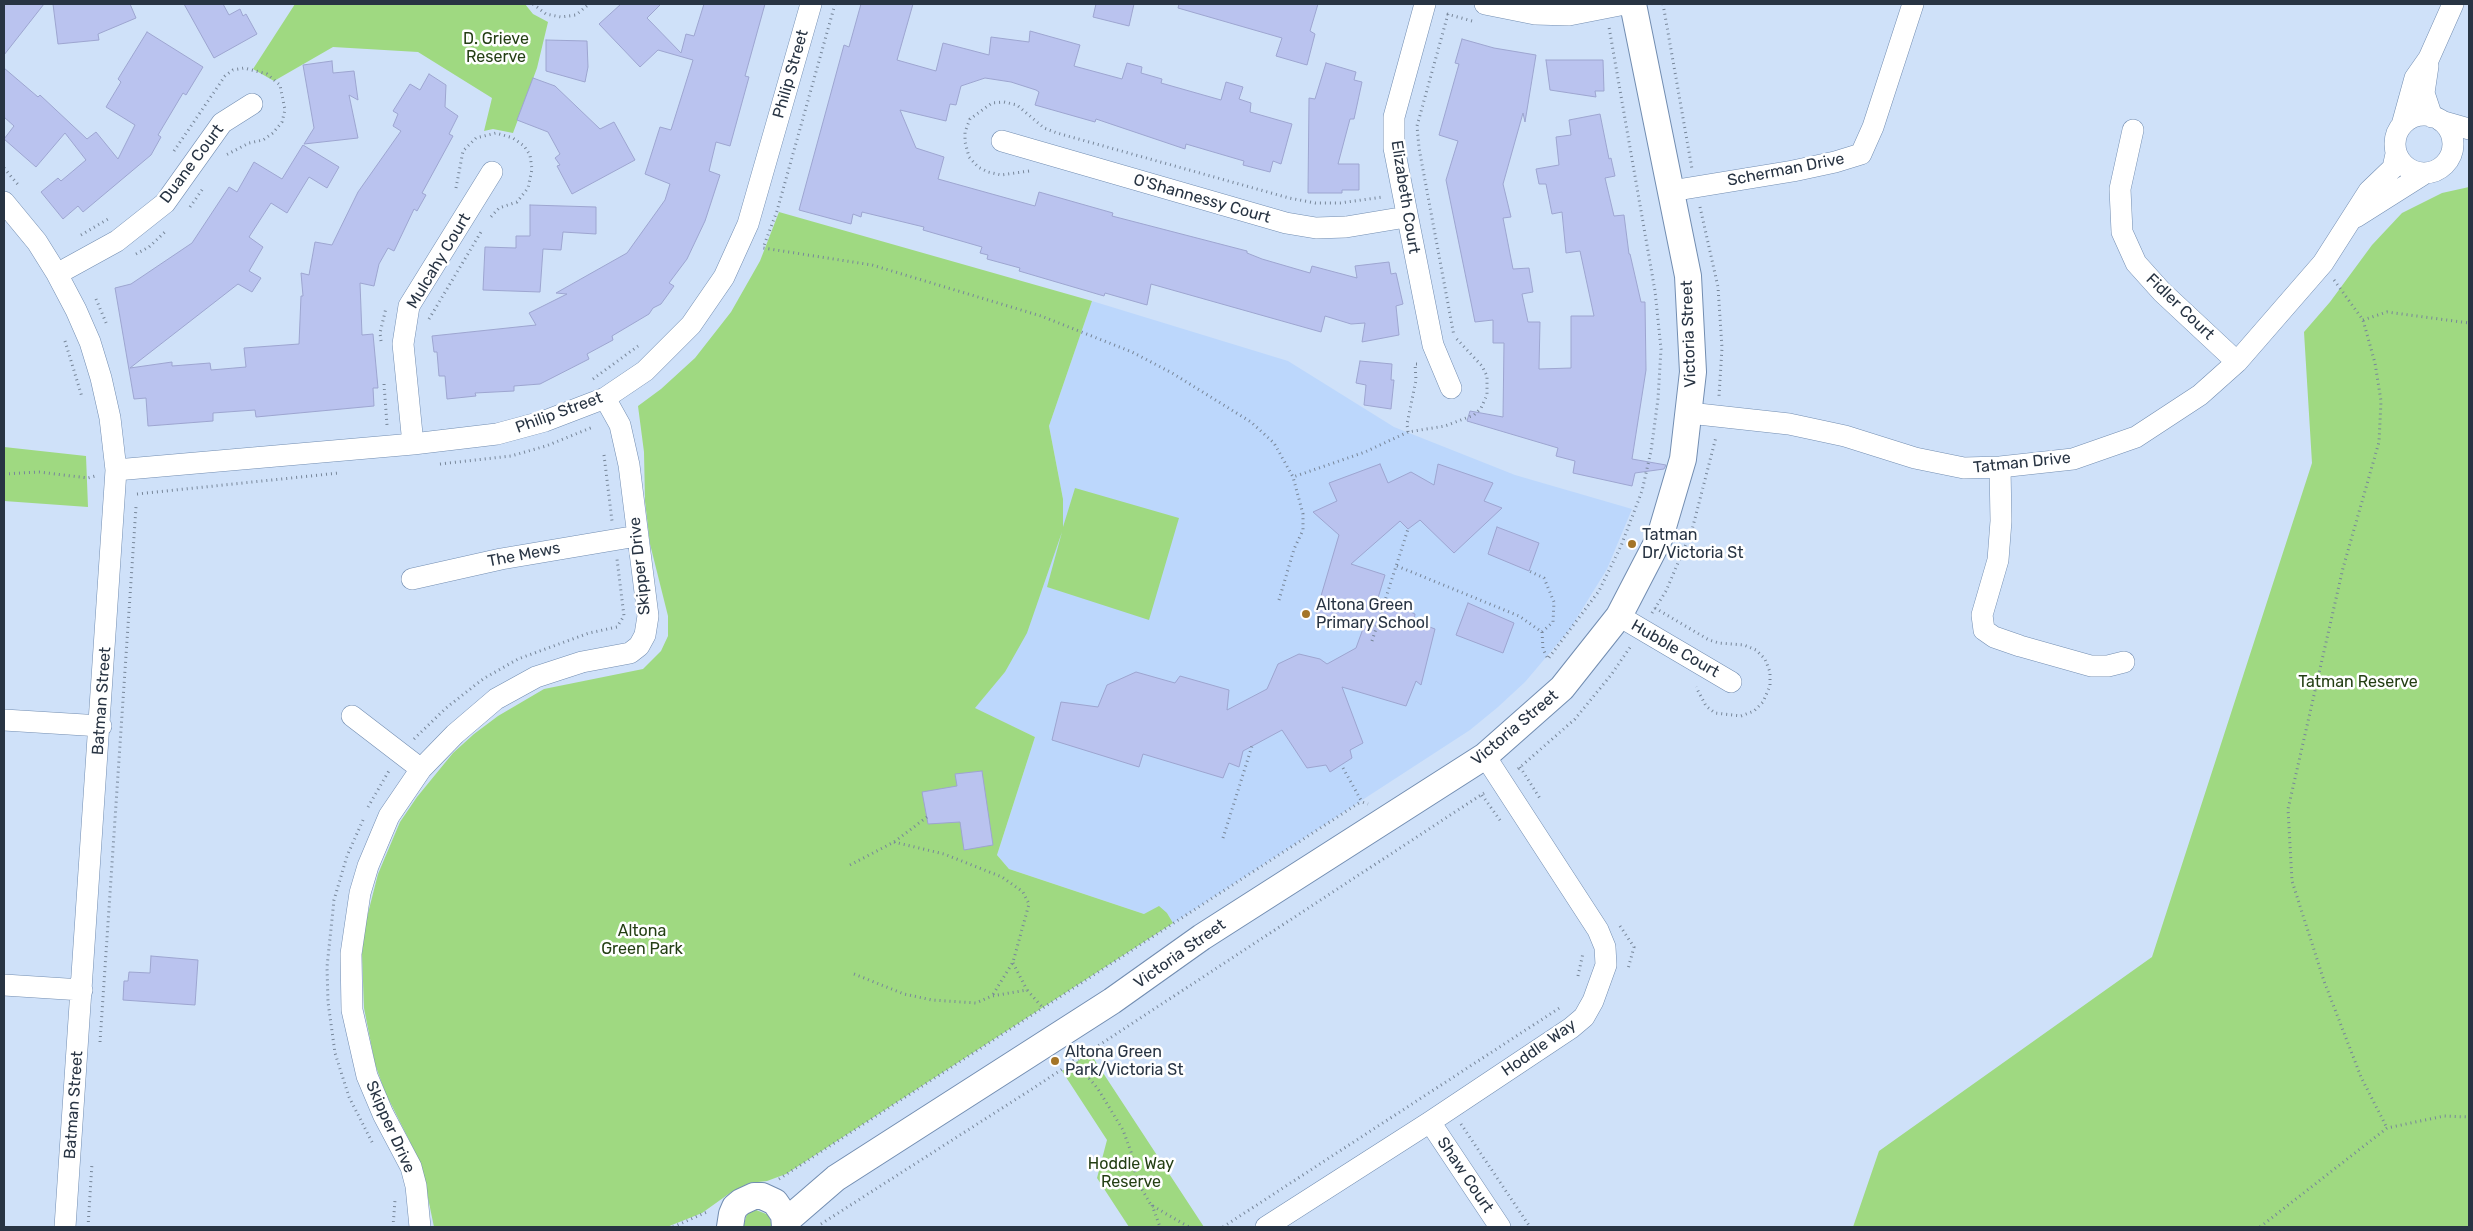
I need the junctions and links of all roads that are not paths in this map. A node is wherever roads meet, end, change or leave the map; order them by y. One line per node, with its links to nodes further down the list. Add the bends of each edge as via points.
1 (811, 4): 26 (street, Philip Street, via 748,224 724,277 691,325 646,371)
2 (1425, 4): 21 (street, Elizabeth Court, via 1394,117 1394,148)
3 (1484, 4): 7 (street, via 1535,14 1569,15)
4 (1633, 4): 19 (street, Victoria Street)
5 (1913, 4): 19 (street, Scherman Drive, via 1861,154 1818,166)
6 (2453, 4): 8 (street)
7 (1615, 5)
8 (2429, 58): 10 (street, via 2424,94); 11 (street, via 2415,78)
9 (252, 104): 23 (street, Duane Court, via 222,123 165,203 117,240)
10 (2437, 119): 11 (street, via 2422,116 2409,119); 12 (street); 15 (street, via 2448,129)
11 (2402, 125): 16 (street, via 2396,134)
12 (2469, 129)
13 (2132, 130): 24 (street, Fidler Court, via 2120,189 2122,232 2136,264)
14 (1002, 141): 21 (street, O'Shannessy Court, via 1286,223 1316,228 1346,227)
15 (2460, 151): 18 (street, via 2439,169)
16 (2396, 154): 18 (street, via 2408,169); 22 (street, Tatman Drive, via 2393,168 2369,191)
17 (492, 172): 28 (street, Mulcahy Court, via 409,306 403,344)
18 (2424, 174): 22 (street, Tatman Drive)
19 (1683, 189): 27 (street, Victoria Street, via 1693,372)
20 (4, 202): 23 (street, Batman Street, via 37,242)
21 (1406, 217): 25 (street, Elizabeth Court, via 1433,345)
22 (2353, 218): 24 (street, Tatman Drive, via 2322,263)
23 (57, 274): 30 (street, Batman Street, via 76,310 101,378)
24 (2237, 362): 29 (street, Tatman Drive, via 2200,395 2136,437 2073,459)
25 (1451, 388)
26 (605, 398): 28 (street, Philip Street, via 545,421 497,434); 31 (street, Skipper Drive, via 620,425 629,464)
27 (1689, 413): 29 (street, Tatman Drive, via 1808,428 1964,468); 33 (street, Victoria Street, via 1683,459 1660,537)
28 (412, 434): 30 (street, Philip Street)
29 (2000, 467): 34 (street, via 2002,521 1998,560 1982,615 1984,630 2020,646 2091,666)
30 (125, 469): 38 (street, Batman Street)
31 (637, 536): 32 (street, The Mews, via 501,559); 40 (street, Skipper Drive, via 648,616 645,635 639,646 630,653 582,662 536,677 496,699)
32 (412, 579)
33 (1619, 616): 35 (street, Hubble Court); 39 (street, Victoria Street, via 1562,688)
34 (2124, 662)
35 (1731, 682)
36 (352, 716): 40 (street)
37 (4, 720): 38 (street)
38 (101, 726): 42 (street, Batman Street)
39 (1485, 756): 43 (street, Hoddle Way, via 1598,930 1605,947 1606,965 1584,1017); 44 (street, Victoria Street, via 1202,937 1112,1001)
40 (421, 769): 46 (street, Skipper Drive, via 390,816 368,866 354,922 350,983 352,1010 367,1076 411,1167)
41 (4, 985): 42 (street)
42 (82, 990): 49 (street, Batman Street)
43 (1435, 1130): 52 (street, Hoddle Way); 53 (street, Shaw Court)
44 (836, 1178): 45 (street, Victoria Street); 48 (street, Victoria Street)
45 (772, 1189): 47 (street, Victoria Street, via 747,1198); 48 (street)
46 (417, 1204): 50 (street, Skipper Drive); 51 (street, Skipper Drive)
47 (722, 1219)
48 (785, 1225)
49 (65, 1227)
50 (412, 1227)
51 (420, 1227)
52 (1266, 1227)
53 (1500, 1227)

